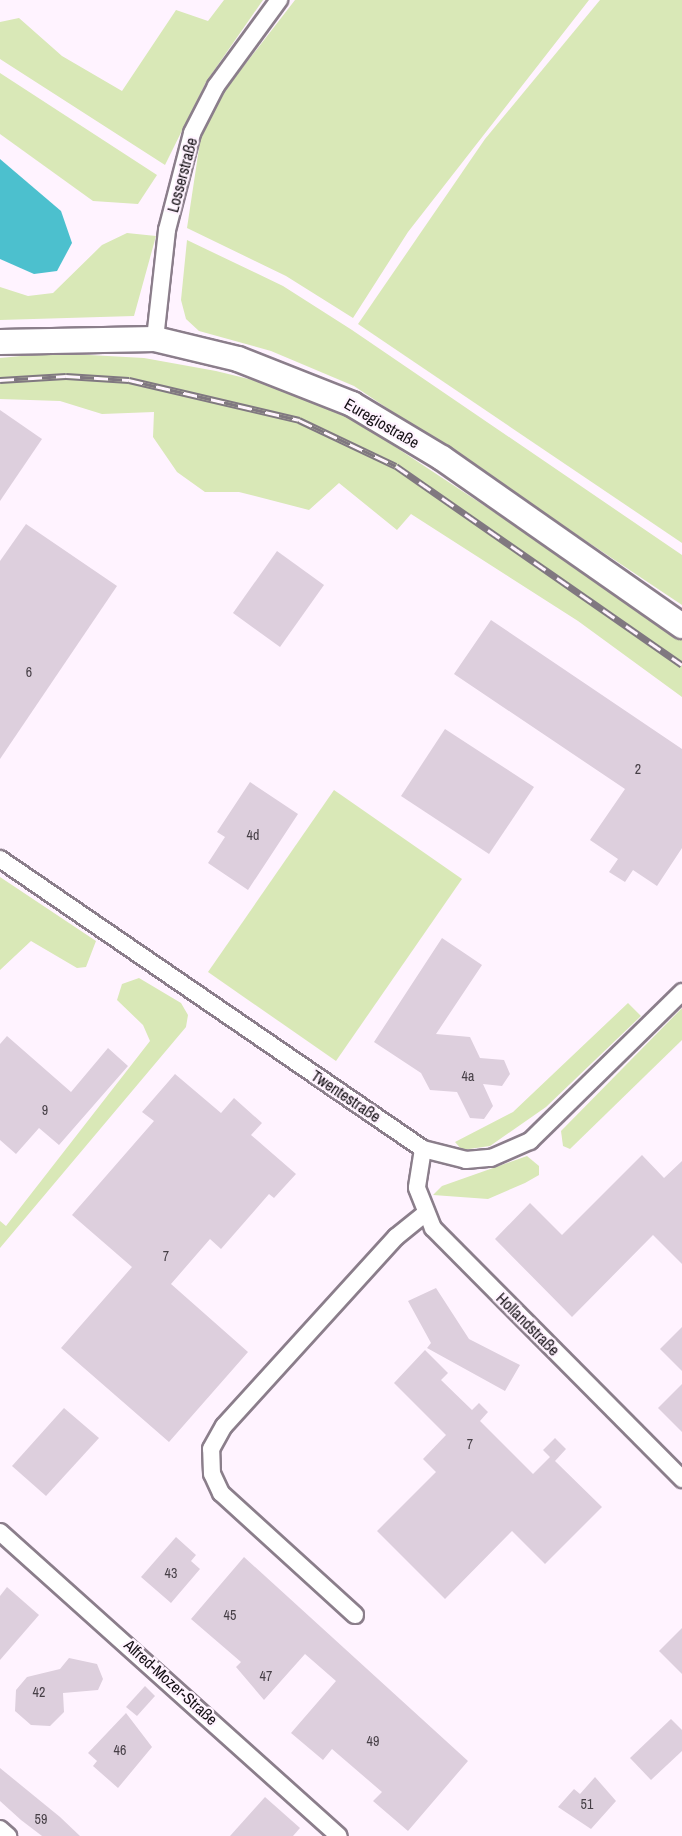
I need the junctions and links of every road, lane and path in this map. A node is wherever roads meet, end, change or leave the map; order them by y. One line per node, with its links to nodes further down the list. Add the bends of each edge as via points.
1 (279, 0): 2 (street, Losserstraße, via 216,86 192,133 167,230)
2 (155, 339): 3 (main road, Euregiostraße); 4 (main road, Euregiostraße, via 238,359 352,404 442,458)
3 (0, 342)
4 (682, 626)
5 (0, 859): 7 (street, Twentestraße)
6 (682, 992): 7 (street, Twentestraße, via 530,1140 511,1152 474,1160)
7 (423, 1149): 8 (street, via 417,1174)
8 (424, 1214): 9 (street, Hollandstraße); 11 (street, via 396,1237 255,1392 211,1449 212,1474 221,1493)
9 (682, 1479)
10 (0, 1532): 14 (street, Alfred-Mozer-Straße)
11 (355, 1615)
12 (0, 1829): 13 (street)
13 (8, 1836)
14 (339, 1836)

